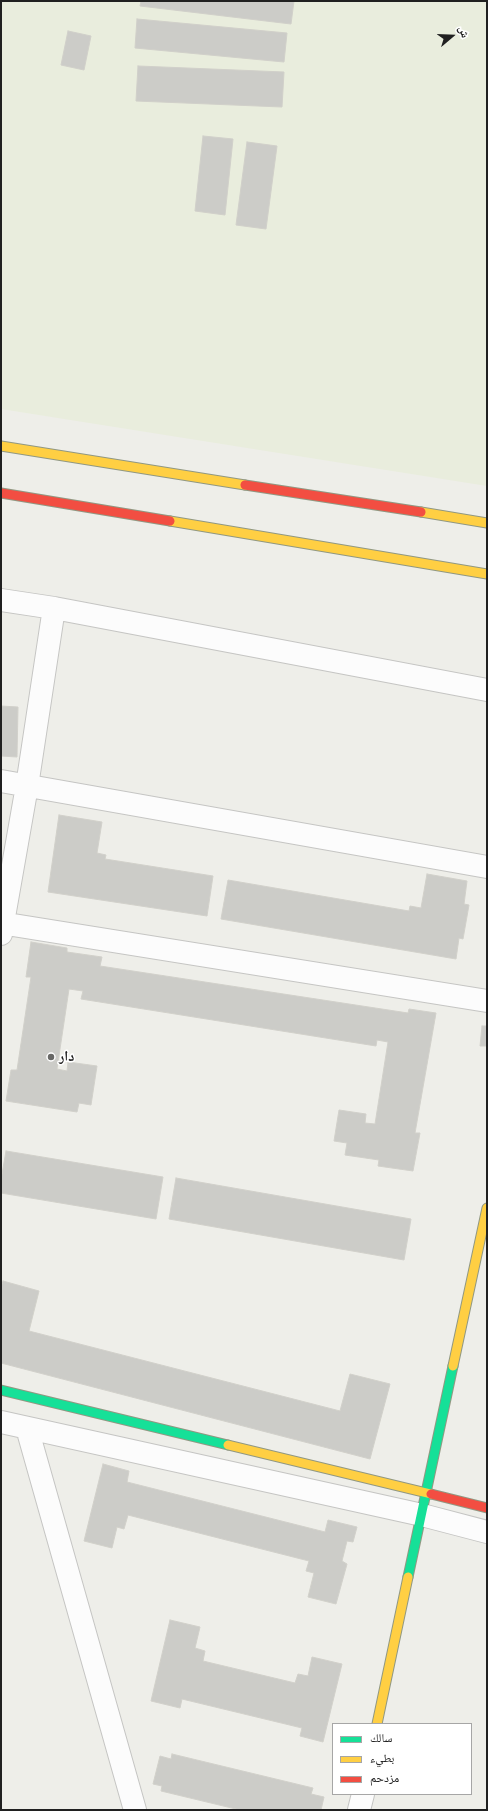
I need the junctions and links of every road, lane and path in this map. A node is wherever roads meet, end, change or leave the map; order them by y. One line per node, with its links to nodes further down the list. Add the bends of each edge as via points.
1 (1, 446): 3 (main road)
2 (1, 493): 4 (main road)
3 (487, 523)
4 (487, 574)
5 (1, 600): 6 (street)
6 (54, 608): 7 (street); 9 (street)
7 (487, 690)
8 (1, 781): 9 (street)
9 (27, 786): 10 (street); 11 (street)
10 (487, 867)
11 (2, 927): 12 (street)
12 (487, 1001)
13 (487, 1208): 17 (main road)
14 (1, 1390): 17 (main road)
15 (1, 1422): 16 (street)
16 (27, 1428): 17 (street); 22 (street)
17 (424, 1504): 18 (main road); 19 (street); 20 (main road)
18 (487, 1508)
19 (487, 1532)
20 (377, 1723)
21 (363, 1795): 23 (street)
22 (135, 1810)
23 (359, 1810)

